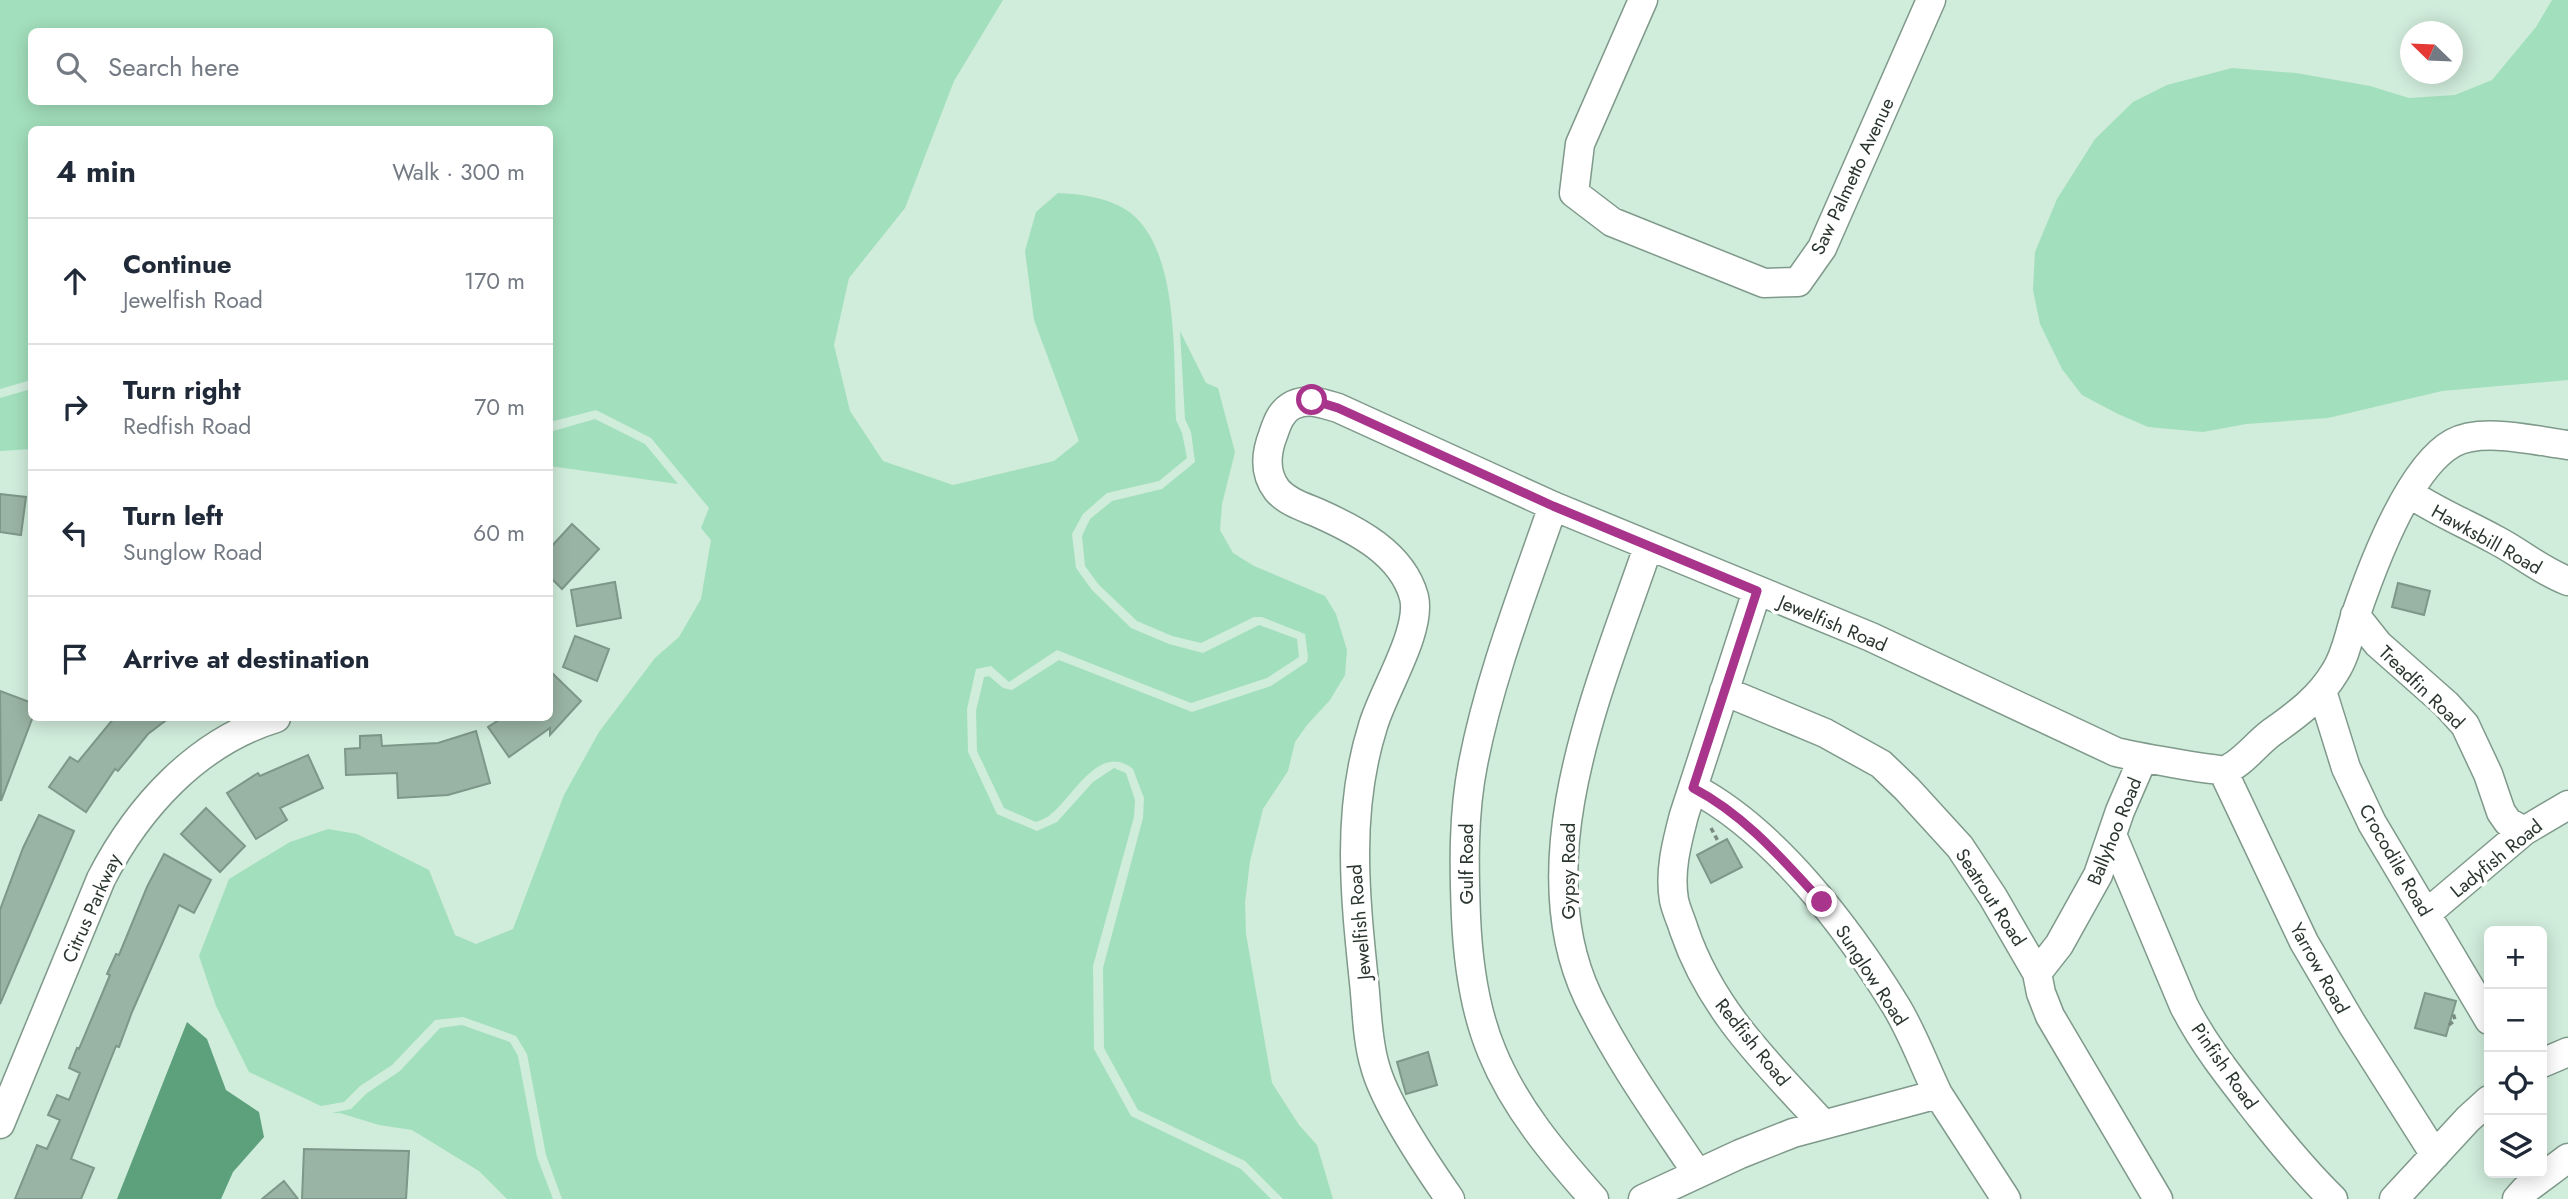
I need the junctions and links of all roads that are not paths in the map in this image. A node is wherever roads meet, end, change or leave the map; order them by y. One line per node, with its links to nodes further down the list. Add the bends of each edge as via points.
1 (1643, 0): 2 (street, Saw Palmetto Avenue, via 1580,144 1574,193 1612,222 1764,283 1798,282 1822,248)
2 (1931, 0)
3 (2568, 445): 4 (street, via 2498,436 2468,438 2443,450)
4 (2409, 494): 7 (street, Hawksbill Road); 9 (street, via 2384,540)
5 (1553, 506): 6 (street, Jewelfish Road); 33 (street, Jewelfish Road, via 1312,400 1288,408 1279,418 1267,450 1268,471 1277,489 1297,504 1370,540 1393,561 1413,596 1416,611 1410,640 1382,698 1360,773 1354,877 1375,1066 1389,1100); 34 (street, Gulf Road, via 1473,766 1466,816 1467,934 1473,988 1492,1052 1531,1123)
6 (1648, 547): 8 (street, Jewelfish Road); 31 (street, Gypsy Road, via 1593,702 1576,765 1566,842 1565,908 1574,960 1588,996)
7 (2568, 580)
8 (1757, 591): 10 (street, Redfish Road); 13 (street, Jewelfish Road, via 1871,637 2116,751)
9 (2356, 615): 11 (street, via 2337,669); 17 (street, Treadfin Road, via 2378,644 2465,725 2501,812)
10 (1724, 691): 15 (street, Redfish Road); 20 (street, Seatrout Road, via 1825,733 1881,764 1960,847)
11 (2322, 691): 14 (street); 19 (street, Crocodile Road, via 2346,768 2372,823)
12 (268, 721): 24 (street, Citrus Parkway, via 243,731 186,768 137,819 101,878)
13 (2143, 758): 14 (street, Jewelfish Road); 18 (street, Ballyhoo Road)
14 (2223, 771): 29 (street, Yarrow Road, via 2304,942)
15 (1693, 788): 25 (street, Sunglow Road, via 1741,820 1840,923 1898,1009); 28 (street, Redfish Road, via 1673,876 1674,900 1692,953 1733,1024)
16 (2568, 805): 17 (street, Ladyfish Road)
17 (2524, 831): 19 (street, Ladyfish Road)
18 (2113, 837): 20 (street, Ballyhoo Road, via 2098,876 2059,945); 38 (street, Pinfish Road, via 2197,1032 2299,1163)
19 (2426, 914): 21 (street, Crocodile Road)
20 (2037, 973): 37 (street, Seatrout Road, via 2041,993 2066,1045)
21 (2484, 1012)
22 (2568, 1052): 23 (street)
23 (2547, 1061)
24 (7, 1088): 27 (street, Citrus Parkway)
25 (1938, 1094): 28 (street); 36 (street)
26 (2484, 1105): 29 (street)
27 (0, 1124)
28 (1823, 1124): 31 (street)
29 (2435, 1155): 39 (street)
30 (2568, 1158): 32 (street)
31 (1697, 1173): 35 (street)
32 (2524, 1186)
33 (1450, 1199)
34 (1594, 1199)
35 (1643, 1199)
36 (2006, 1199)
37 (2158, 1199)
38 (2333, 1199)
39 (2394, 1199)

